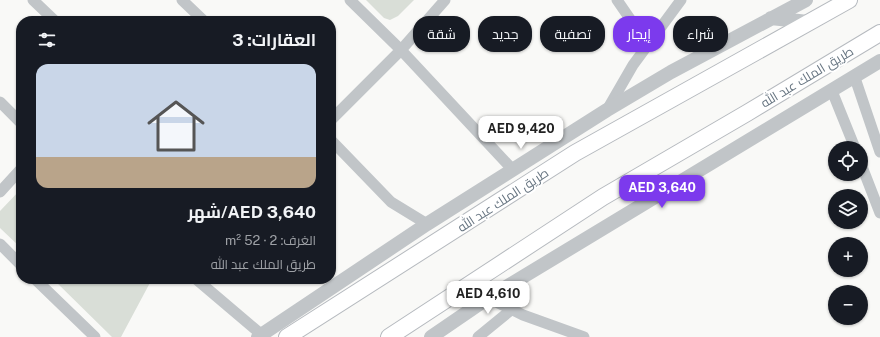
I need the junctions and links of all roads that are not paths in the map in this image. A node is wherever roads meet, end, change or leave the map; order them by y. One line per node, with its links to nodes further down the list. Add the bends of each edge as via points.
1 (33, 0): 9 (street)
2 (182, 0): 10 (street)
3 (350, 0): 16 (street)
4 (444, 0): 16 (street)
5 (617, 0): 11 (street)
6 (682, 0): 13 (street)
7 (806, 0): 12 (street)
8 (849, 0): 14 (main road, طريق الملك عبد الله)
9 (50, 16)
10 (199, 16)
11 (628, 16)
12 (771, 18): 14 (street); 22 (street)
13 (665, 22)
14 (808, 22): 41 (main road, طريق الملك عبد الله, via 575,154)
15 (880, 33): 45 (main road, طريق الملك عبد الله, via 602,197)
16 (400, 50): 23 (street); 28 (street)
17 (643, 52): 22 (street)
18 (880, 61): 19 (street)
19 (855, 78): 20 (street); 27 (street)
20 (832, 91): 25 (street); 39 (street)
21 (0, 102): 24 (street)
22 (607, 110): 28 (street)
23 (336, 115)
24 (16, 118)
25 (852, 141)
26 (336, 145): 33 (street, via 391,202)
27 (880, 152)
28 (513, 170): 33 (street)
29 (16, 174): 31 (street)
30 (868, 181): 32 (street)
31 (0, 192)
32 (880, 213)
33 (428, 224): 38 (street)
34 (0, 244): 35 (street)
35 (16, 260)
36 (40, 284): 43 (street)
37 (202, 284): 42 (street)
38 (322, 295): 41 (street); 42 (street)
39 (488, 298): 40 (street); 46 (street)
40 (511, 310): 47 (street); 48 (street)
41 (306, 325): 44 (main road, طريق الملك عبد الله)
42 (260, 336)
43 (95, 337)
44 (287, 337)
45 (389, 337)
46 (431, 337)
47 (478, 337)
48 (584, 337)

